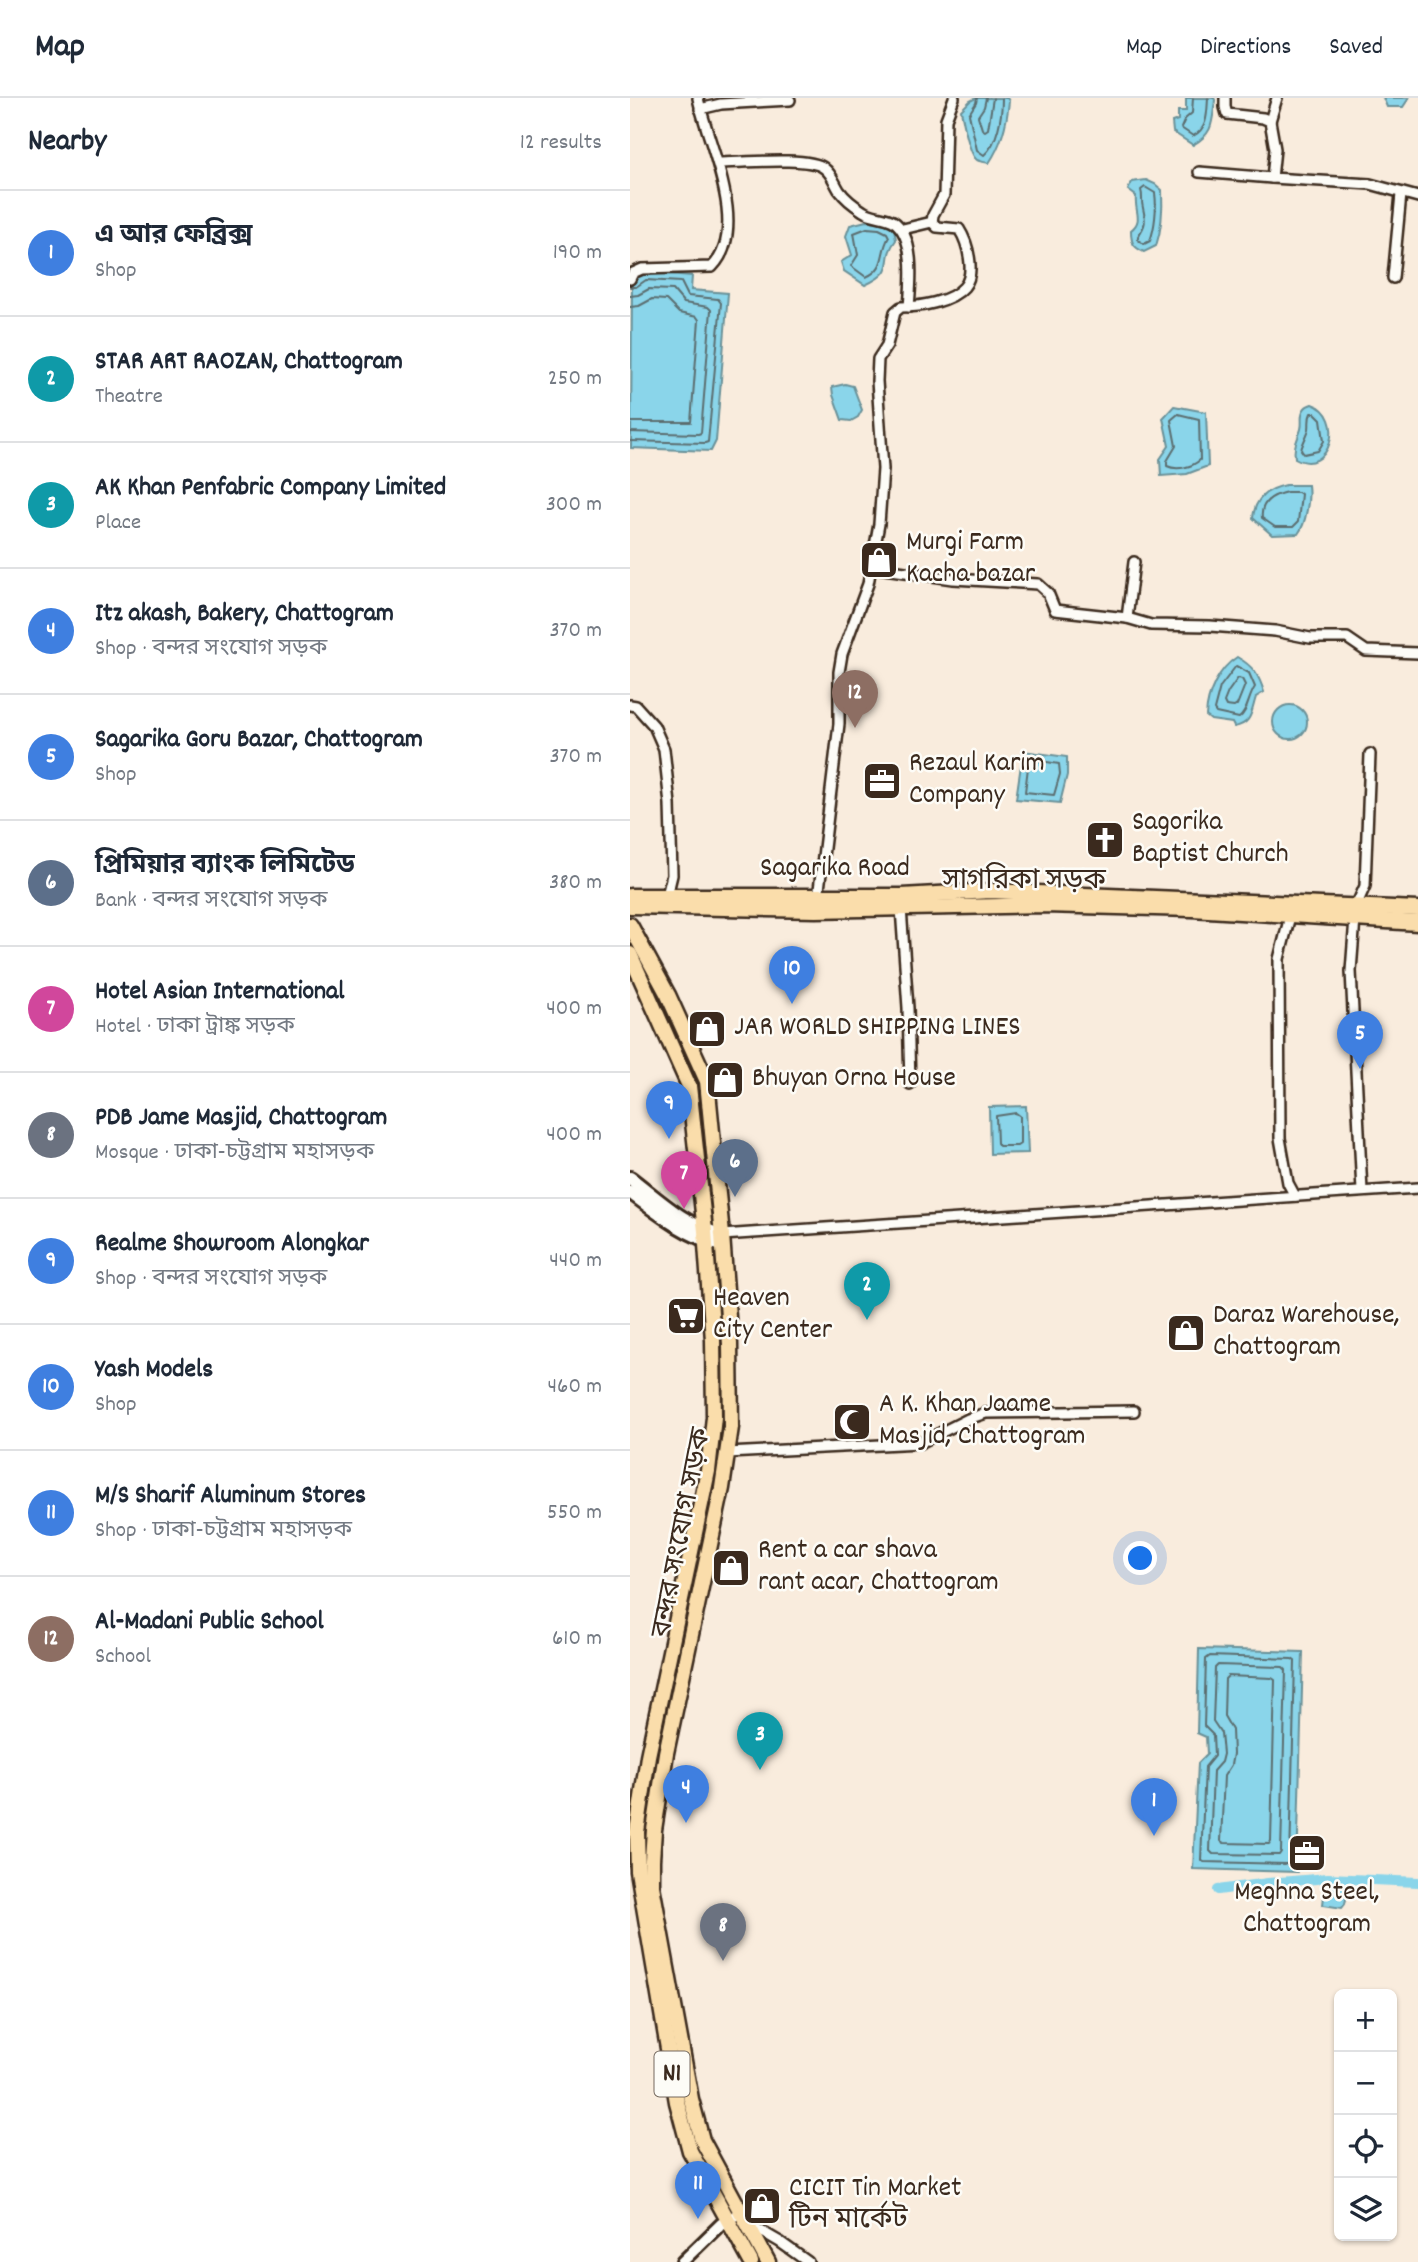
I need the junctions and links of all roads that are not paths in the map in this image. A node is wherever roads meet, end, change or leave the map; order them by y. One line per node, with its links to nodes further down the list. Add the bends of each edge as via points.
1 (698, 98): 6 (street)
2 (954, 98): 13 (street, via 946,119 944,195)
3 (1225, 98): 7 (street, via 1227,114)
4 (1277, 98): 7 (street)
5 (790, 100): 6 (street)
6 (700, 109): 8 (street)
7 (1270, 121): 10 (street, via 1275,149)
8 (718, 163): 14 (street, via 796,161 821,166 840,192 864,212 891,220); 16 (street, via 727,232 717,261 702,269 642,269)
9 (1199, 172): 10 (street)
10 (1272, 178): 11 (street, via 1370,184)
11 (1401, 194): 12 (street); 15 (street)
12 (1418, 197)
13 (932, 222): 14 (street); 17 (street, via 937,227 959,229 970,274 964,287 948,298)
14 (902, 229): 17 (street, via 912,278)
15 (1393, 278)
16 (630, 279)
17 (909, 307): 19 (street, via 895,312 887,345 878,359 883,469)
18 (1134, 562): 20 (street)
19 (871, 567): 20 (street, via 953,579 1038,584 1055,610); 27 (street, via 839,672 839,724)
20 (1127, 618): 21 (street, via 1152,625 1347,638 1366,651)
21 (1418, 653)
22 (630, 705): 26 (street, via 654,726 664,749 672,875)
23 (1370, 754): 32 (street, via 1365,886)
24 (990, 891): 27 (main road, Sagarika Road); 29 (main road); 32 (main road, Sagarika Road)
25 (630, 896): 26 (main road)
26 (666, 902): 27 (main road, সাগরিকা সড়ক); 28 (main road, সাগরিকা সড়ক)
27 (817, 903): 30 (main road, সাগরিকা সড়ক)
28 (630, 906)
29 (989, 906): 30 (main road, সাগরিকা সড়ক); 33 (main road, সাগরিকা সড়ক, via 1192,909)
30 (901, 908): 37 (street)
31 (1418, 909): 32 (main road, Sagarika Road)
32 (1355, 912): 33 (main road, সাগরিকা সড়ক); 34 (main road, সাগরিকা সড়ক); 40 (street, via 1351,971)
33 (1290, 916): 42 (street, via 1279,959 1280,1138 1288,1183)
34 (1418, 923)
35 (630, 925): 44 (main road, বন্দর সংযোগ সড়ক, via 707,1081)
36 (630, 954): 43 (main road, বন্দর সংযোগ সড়ক, via 689,1086)
37 (910, 1084)
38 (630, 1178): 43 (main road)
39 (1418, 1188): 40 (street)
40 (1362, 1191): 42 (street)
41 (630, 1192): 43 (main road, via 660,1215)
42 (1295, 1196): 44 (street)
43 (705, 1236): 44 (main road); 47 (main road, বন্দর সংযোগ সড়ক, via 714,1418 708,1471 648,1756 637,1832)
44 (722, 1240): 46 (main road, বন্দর সংযোগ সড়ক, via 730,1344)
45 (1134, 1411): 46 (street, via 986,1413 920,1443)
46 (727, 1453): 47 (main road, বন্দর সংযোগ সড়ক, via 654,1830)
47 (640, 1870): 48 (main road, N1, via 654,1899 699,2134)
48 (739, 2218): 49 (street); 50 (main road, N1); 51 (main road, N1); 52 (street)
49 (682, 2262)
50 (751, 2262)
51 (768, 2262)
52 (808, 2262)

